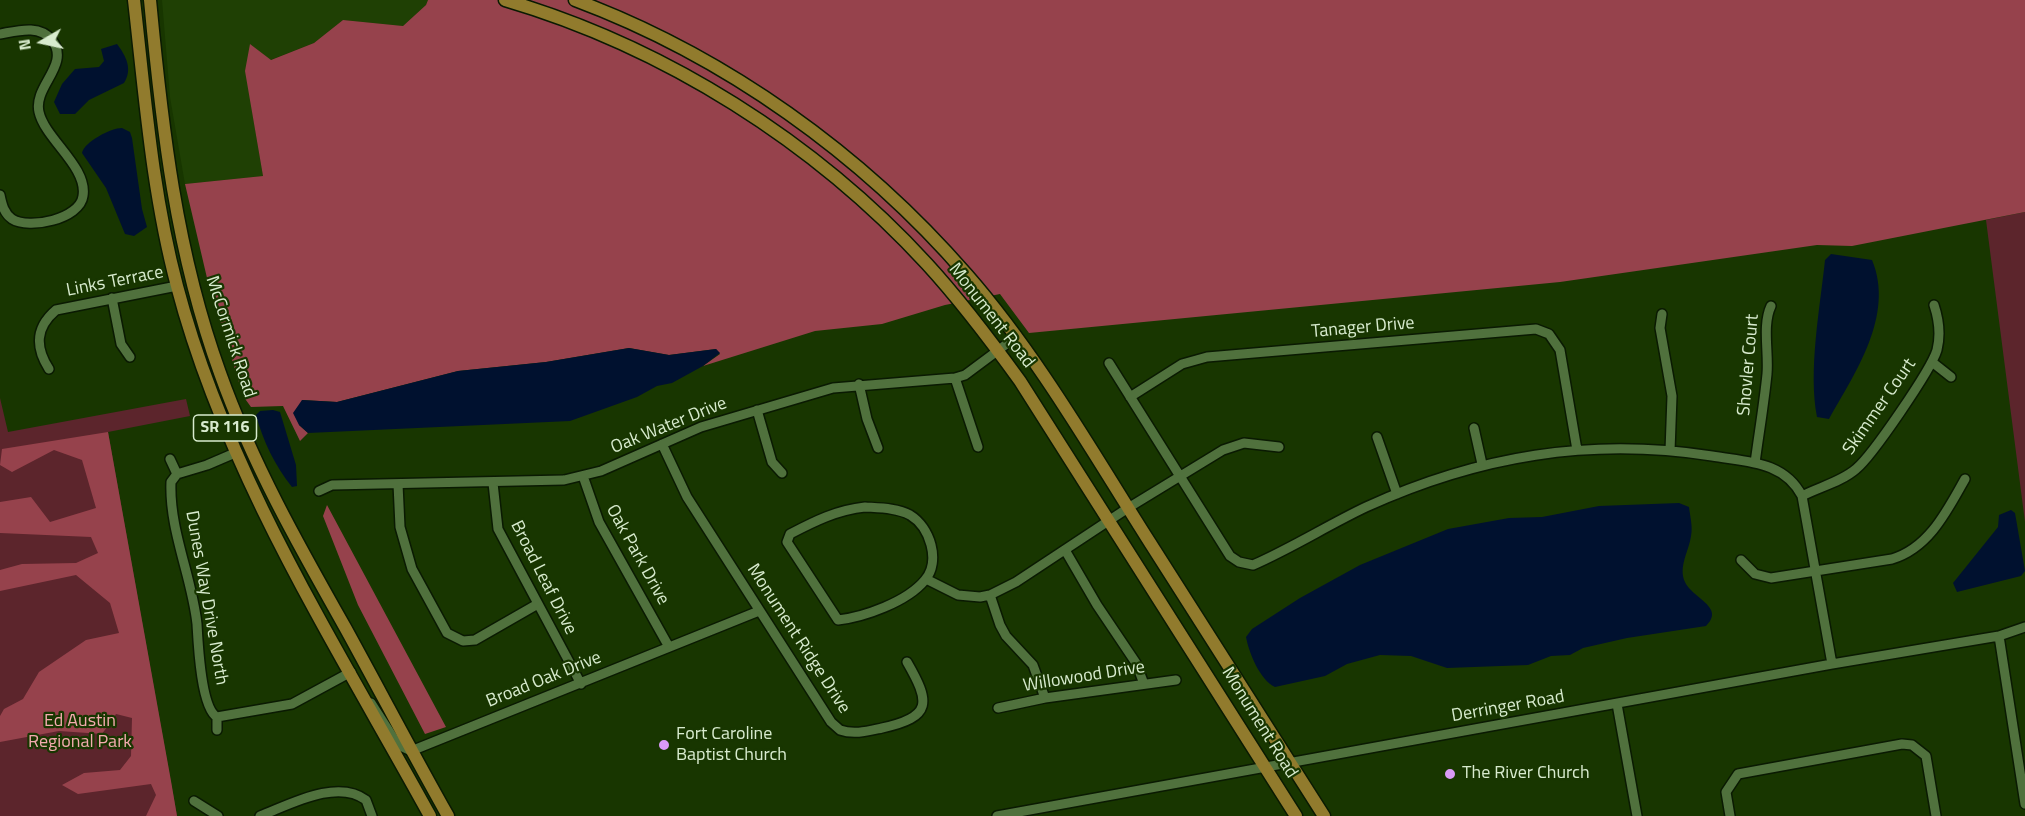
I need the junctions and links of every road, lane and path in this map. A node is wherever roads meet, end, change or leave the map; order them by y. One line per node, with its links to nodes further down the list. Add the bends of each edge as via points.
1 (134, 0): 6 (main road, McCormick Road / SR 116)
2 (150, 0): 8 (main road, McCormick Road / SR 116)
3 (505, 0): 17 (main road, Monument Road, via 583,27 678,71 778,134 900,236)
4 (575, 0): 16 (main road, Monument Road, via 688,51 763,96 822,138 936,241)
5 (0, 34): 7 (street, via 35,30 50,37 56,48 57,62 41,93 39,110 81,179 82,201 69,215 20,223 5,212)
6 (147, 130): 8 (main road, via 155,148 164,202); 9 (main road, McCormick Road / SR 116)
7 (0, 195)
8 (176, 213): 14 (main road, McCormick Road / SR 116)
9 (162, 224): 10 (main road, McCormick Road / SR 116); 14 (main road, via 171,228 188,288)
10 (177, 286): 11 (street, Links Terrace); 24 (main road, McCormick Road / SR 116)
11 (112, 298): 18 (street, via 121,344); 21 (street, Links Terrace, via 56,310 50,315 38,336 40,354)
12 (1934, 305): 19 (street, Skimmer Court, via 1940,338)
13 (1771, 306): 41 (street, Shovler Court, via 1766,315 1768,367)
14 (199, 309): 26 (main road, McCormick Road / SR 116)
15 (1662, 314): 38 (street, via 1660,328 1672,396)
16 (1016, 336): 17 (street, Oak Water Drive); 53 (main road, Monument Road)
17 (998, 350): 23 (street, Oak Water Drive); 54 (main road, Monument Road)
18 (130, 357)
19 (1932, 362): 22 (street); 52 (street, Skimmer Court, via 1868,457 1855,470)
20 (1109, 363): 27 (street)
21 (49, 369)
22 (1951, 377)
23 (955, 378): 25 (street, Oak Water Drive); 34 (street)
24 (206, 379): 26 (main road); 28 (main road, McCormick Road / SR 116)
25 (859, 384): 29 (street, Oak Water Drive); 36 (street)
26 (225, 387): 30 (main road, McCormick Road / SR 116)
27 (1130, 397): 37 (street, Tanager Drive, via 1182,364 1207,357 1536,329 1549,334 1557,343); 45 (street)
28 (214, 402): 30 (main road); 39 (main road, McCormick Road / SR 116)
29 (757, 410): 33 (street, Oak Water Drive); 43 (street, via 772,462)
30 (237, 417): 77 (main road, McCormick Road / SR 116, via 278,505)
31 (1474, 428): 42 (street)
32 (1377, 437): 51 (street)
33 (662, 444): 44 (street, Oak Water Drive); 61 (street, Monument Ridge Drive, via 687,497)
34 (978, 447)
35 (1279, 447): 45 (street, via 1256,443 1233,446)
36 (879, 448)
37 (1577, 450): 38 (street); 42 (street)
38 (1670, 451): 41 (street)
39 (235, 453): 46 (street); 67 (main road, McCormick Road / SR 116)
40 (170, 459): 46 (street, Dunes Way Drive North)
41 (1755, 463): 52 (street, via 1788,475)
42 (1482, 464): 51 (street)
43 (782, 473)
44 (583, 476): 48 (street, Oak Water Drive); 64 (street, Oak Park Drive, via 598,522)
45 (1180, 477): 51 (street, via 1230,556 1253,565); 53 (street)
46 (174, 478): 75 (street, Dunes Way Drive North, via 182,562 195,609 205,692 210,710)
47 (1965, 479): 57 (street, via 1921,546 1908,554)
48 (493, 483): 49 (street, Oak Water Drive); 60 (street, Broad Leaf Drive, via 498,529)
49 (398, 484): 50 (street, Oak Water Drive, via 332,484); 60 (street, via 400,527 411,569 442,626 456,639 475,640)
50 (319, 491)
51 (1397, 494)
52 (1802, 496): 57 (street)
53 (1128, 508): 54 (street); 78 (main road, Monument Road)
54 (1109, 520): 55 (street); 79 (main road, Monument Road)
55 (1065, 550): 59 (street); 70 (street, via 1136,663)
56 (1741, 560): 57 (street, via 1764,578)
57 (1816, 572): 66 (street)
58 (926, 579): 58 (street, via 932,555 928,537 917,521 887,508 846,509 790,534 786,542 838,620 885,607); 59 (street, via 958,595)
59 (990, 595): 72 (street, via 1006,636 1033,665)
60 (537, 605): 69 (street, Broad Leaf Drive)
61 (759, 611): 64 (street, Broad Oak Drive); 65 (street, Monument Ridge Drive, via 840,730 865,732 917,715 923,692)
62 (2025, 627): 63 (street, Derringer Road)
63 (1999, 636): 66 (street, Derringer Road); 81 (street)
64 (669, 647): 69 (street, Broad Oak Drive)
65 (907, 662)
66 (1832, 664): 73 (street, Derringer Road)
67 (351, 672): 71 (main road, McCormick Road / SR 116); 75 (street, via 292,704)
68 (1176, 680): 70 (street, Willowood Drive)
69 (581, 684): 77 (street, Broad Oak Drive)
70 (1144, 684): 72 (street, Willowood Drive)
71 (363, 694): 77 (street, via 398,745); 85 (main road, McCormick Road / SR 116)
72 (1045, 698): 74 (street, Willowood Drive)
73 (1617, 704): 78 (street, Derringer Road); 90 (street)
74 (998, 708)
75 (217, 717): 76 (street)
76 (217, 730)
77 (411, 751): 86 (main road, McCormick Road / SR 116)
78 (1290, 763): 79 (street, Derringer Road); 89 (main road, Monument Road)
79 (1266, 768): 87 (street, Derringer Road); 88 (main road, Monument Road)
80 (194, 801): 82 (street)
81 (2025, 804)
82 (218, 816)
83 (261, 816): 84 (street, via 327,793 347,791 366,800)
84 (372, 816)
85 (430, 816)
86 (448, 816)
87 (997, 816)
88 (1296, 816)
89 (1324, 816)
90 (1637, 816)
91 (1730, 816): 92 (street, via 1726,792 1738,774 1896,744 1912,745 1926,756)
92 (1936, 816)

